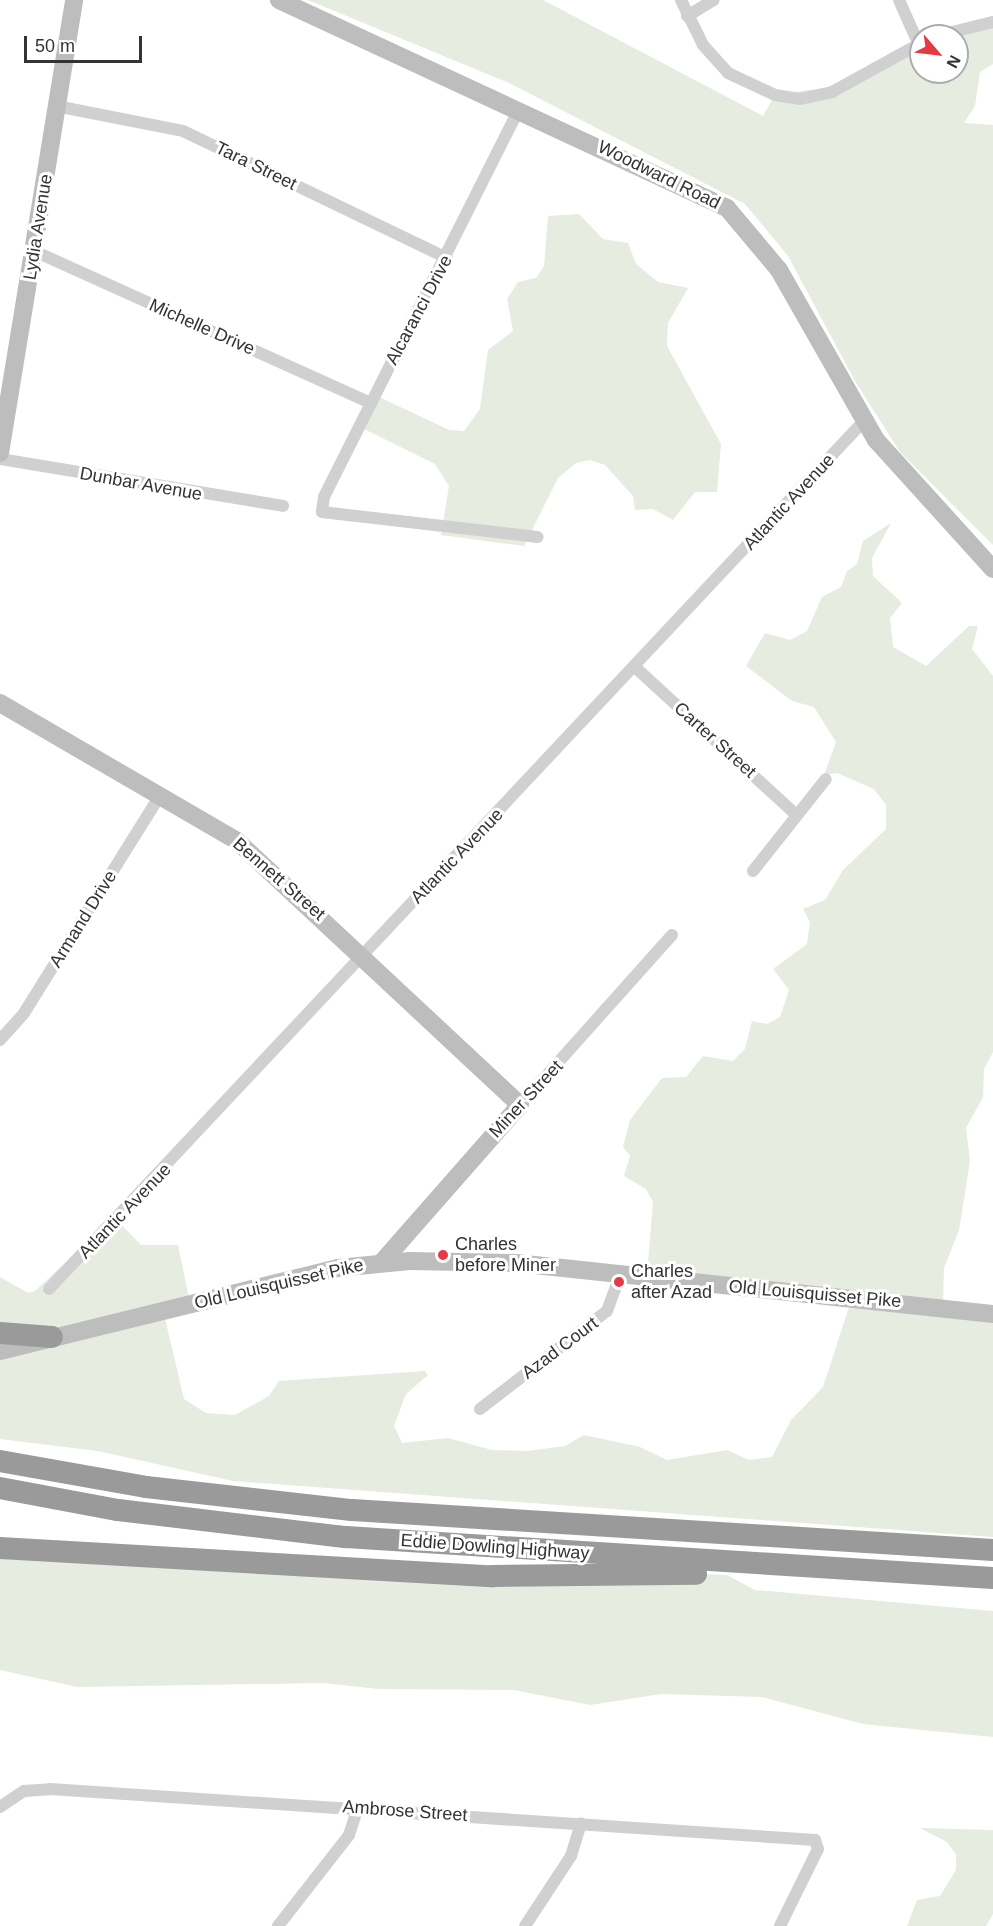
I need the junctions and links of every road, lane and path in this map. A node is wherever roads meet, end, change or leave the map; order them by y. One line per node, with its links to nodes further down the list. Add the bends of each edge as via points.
1 (74, 0): 11 (street, Lydia Avenue)
2 (279, 0): 12 (street, Woodward Road)
3 (681, 0): 6 (street)
4 (714, 0): 6 (street)
5 (899, 0): 8 (street)
6 (687, 16): 10 (street, via 728,73 751,87 792,98 832,92)
7 (993, 22): 9 (street)
8 (910, 24)
9 (969, 28)
10 (909, 50)
11 (56, 106): 13 (street, Lydia Avenue); 14 (street, Tara Street, via 183,131)
12 (519, 109): 14 (street, Alcaranci Drive); 16 (street, Woodward Road, via 696,189 736,216 779,270)
13 (34, 251): 15 (street, Michelle Drive); 17 (street, Lydia Avenue)
14 (447, 258): 15 (street, Alcaranci Drive)
15 (371, 403): 20 (street, Alcaranci Drive, via 324,497 322,512)
16 (863, 422): 21 (street, Woodward Road, via 917,489); 22 (street, Atlantic Avenue)
17 (0, 453)
18 (0, 459): 19 (street, Dunbar Avenue)
19 (283, 506)
20 (538, 537)
21 (993, 569)
22 (636, 668): 26 (street, Carter Street); 29 (street, Atlantic Avenue)
23 (0, 703): 25 (street, Bennett Street)
24 (826, 779): 26 (street)
25 (161, 794): 29 (street, Bennett Street, via 237,841); 30 (street, Armand Drive, via 24,1013)
26 (794, 813): 27 (street)
27 (753, 871)
28 (672, 935): 31 (street, Miner Street)
29 (365, 956): 31 (street, Bennett Street); 34 (street, Atlantic Avenue)
30 (0, 1040)
31 (520, 1105): 32 (street, Miner Street)
32 (382, 1262): 33 (street, Old Louisquisset Pike, via 516,1263); 37 (street, Old Louisquisset Pike)
33 (621, 1273): 35 (street, Old Louisquisset Pike); 39 (street, Azad Court, via 607,1311)
34 (49, 1289)
35 (993, 1314)
36 (0, 1333): 37 (highway)
37 (52, 1337): 38 (street, Old Louisquisset Pike)
38 (0, 1351)
39 (480, 1409)
40 (0, 1461): 43 (highway, Eddie Dowling Highway, via 146,1487 351,1510)
41 (0, 1488): 44 (highway, Eddie Dowling Highway, via 118,1510 346,1537)
42 (0, 1548): 44 (highway, via 492,1576)
43 (993, 1550)
44 (890, 1570): 45 (highway, Eddie Dowling Highway)
45 (993, 1578)
46 (0, 1807): 47 (street, Ambrose Street, via 24,1791 50,1790)
47 (358, 1808): 48 (street, Ambrose Street); 49 (street, via 349,1834)
48 (581, 1824): 50 (street, via 571,1856); 51 (street, Ambrose Street, via 815,1840 818,1849)
49 (278, 1926)
50 (525, 1926)
51 (780, 1926)

